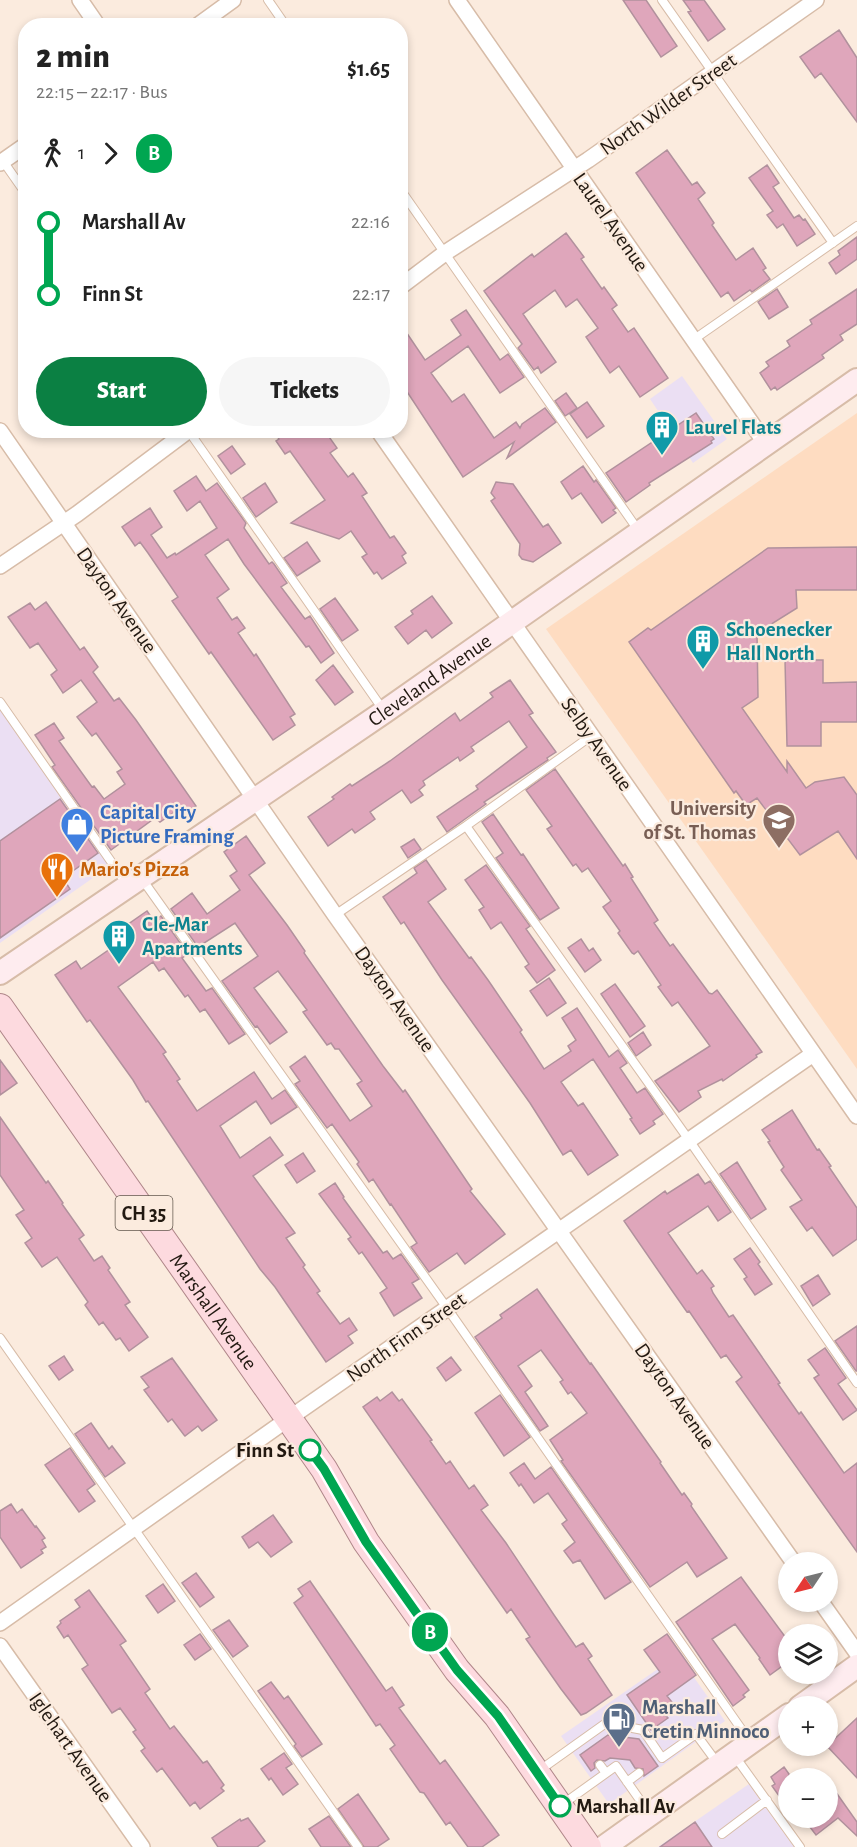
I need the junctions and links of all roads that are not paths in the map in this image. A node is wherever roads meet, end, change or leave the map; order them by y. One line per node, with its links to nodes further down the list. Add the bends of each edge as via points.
1 (80, 0): 7 (street)
2 (233, 0): 8 (street)
3 (268, 0): 9 (lane)
4 (457, 0): 13 (street, Laurel Avenue)
5 (662, 0): 10 (lane)
6 (816, 0): 10 (street, North Wilder Street)
7 (92, 18)
8 (208, 18)
9 (280, 18)
10 (714, 73): 13 (street, North Wilder Street); 17 (lane)
11 (18, 150): 12 (street)
12 (1, 160): 14 (lane)
13 (574, 169): 18 (street, North Wilder Street); 20 (street, Laurel Avenue)
14 (18, 183)
15 (408, 200): 18 (lane)
16 (857, 226): 17 (lane)
17 (833, 243): 20 (lane)
18 (445, 253): 19 (street, North Wilder Street); 28 (lane)
19 (408, 281)
20 (693, 340): 26 (street, Laurel Avenue)
21 (857, 380): 26 (street, Cleveland Avenue)
22 (0, 431): 27 (street, Dayton Avenue)
23 (179, 438): 27 (street)
24 (194, 438): 32 (lane)
25 (384, 438): 30 (street, Selby Avenue)
26 (766, 444): 28 (street, Cleveland Avenue)
27 (64, 523): 29 (street); 34 (street, Dayton Avenue)
28 (640, 532): 30 (street, Cleveland Avenue)
29 (0, 566)
30 (513, 623): 32 (street, Cleveland Avenue); 33 (street, Selby Avenue)
31 (0, 702): 36 (lane)
32 (384, 712): 34 (street, Cleveland Avenue)
33 (591, 736): 35 (lane); 40 (street, Selby Avenue)
34 (255, 799): 36 (street, Cleveland Avenue); 37 (street, Dayton Avenue)
35 (466, 826): 37 (lane); 42 (lane)
36 (135, 882): 38 (street, Cleveland Avenue); 44 (lane)
37 (335, 915): 43 (street, Dayton Avenue)
38 (0, 973)
39 (0, 1007): 47 (main road, Marshall Avenue / CH 35)
40 (813, 1054): 41 (street, Selby Avenue); 42 (street, North Finn Street)
41 (857, 1116)
42 (689, 1140): 43 (street, North Finn Street); 46 (lane)
43 (559, 1231): 44 (street, North Finn Street); 49 (street, Dayton Avenue)
44 (447, 1308): 47 (street, North Finn Street); 61 (lane)
45 (0, 1338): 48 (lane)
46 (857, 1383)
47 (288, 1419): 48 (street, North Finn Street); 63 (main road, Marshall Avenue / CH 35, via 324,1469 366,1542 457,1670 498,1716)
48 (133, 1529): 51 (street, North Finn Street); 72 (lane)
49 (786, 1552)
50 (828, 1612): 53 (street)
51 (0, 1623)
52 (0, 1646): 71 (street, Iglehart Avenue)
53 (857, 1653)
54 (857, 1666): 55 (street)
55 (815, 1696)
56 (778, 1723): 61 (street)
57 (621, 1726): 58 (lane); 59 (lane, via 606,1723); 61 (lane, via 643,1730 658,1760 696,1734)
58 (620, 1736)
59 (583, 1740): 60 (lane); 63 (lane)
60 (589, 1749)
61 (734, 1754): 67 (lane); 69 (street)
62 (600, 1765): 64 (lane)
63 (537, 1773): 68 (main road, Marshall Avenue / CH 35)
64 (606, 1773): 66 (lane, via 616,1762); 68 (lane)
65 (639, 1773): 66 (lane)
66 (627, 1782): 69 (lane)
67 (766, 1800): 70 (lane); 75 (lane)
68 (560, 1806): 73 (main road, Marshall Avenue / CH 35)
69 (650, 1814): 74 (street)
70 (722, 1834)
71 (142, 1847)
72 (358, 1847)
73 (588, 1847)
74 (604, 1847)
75 (800, 1847)

